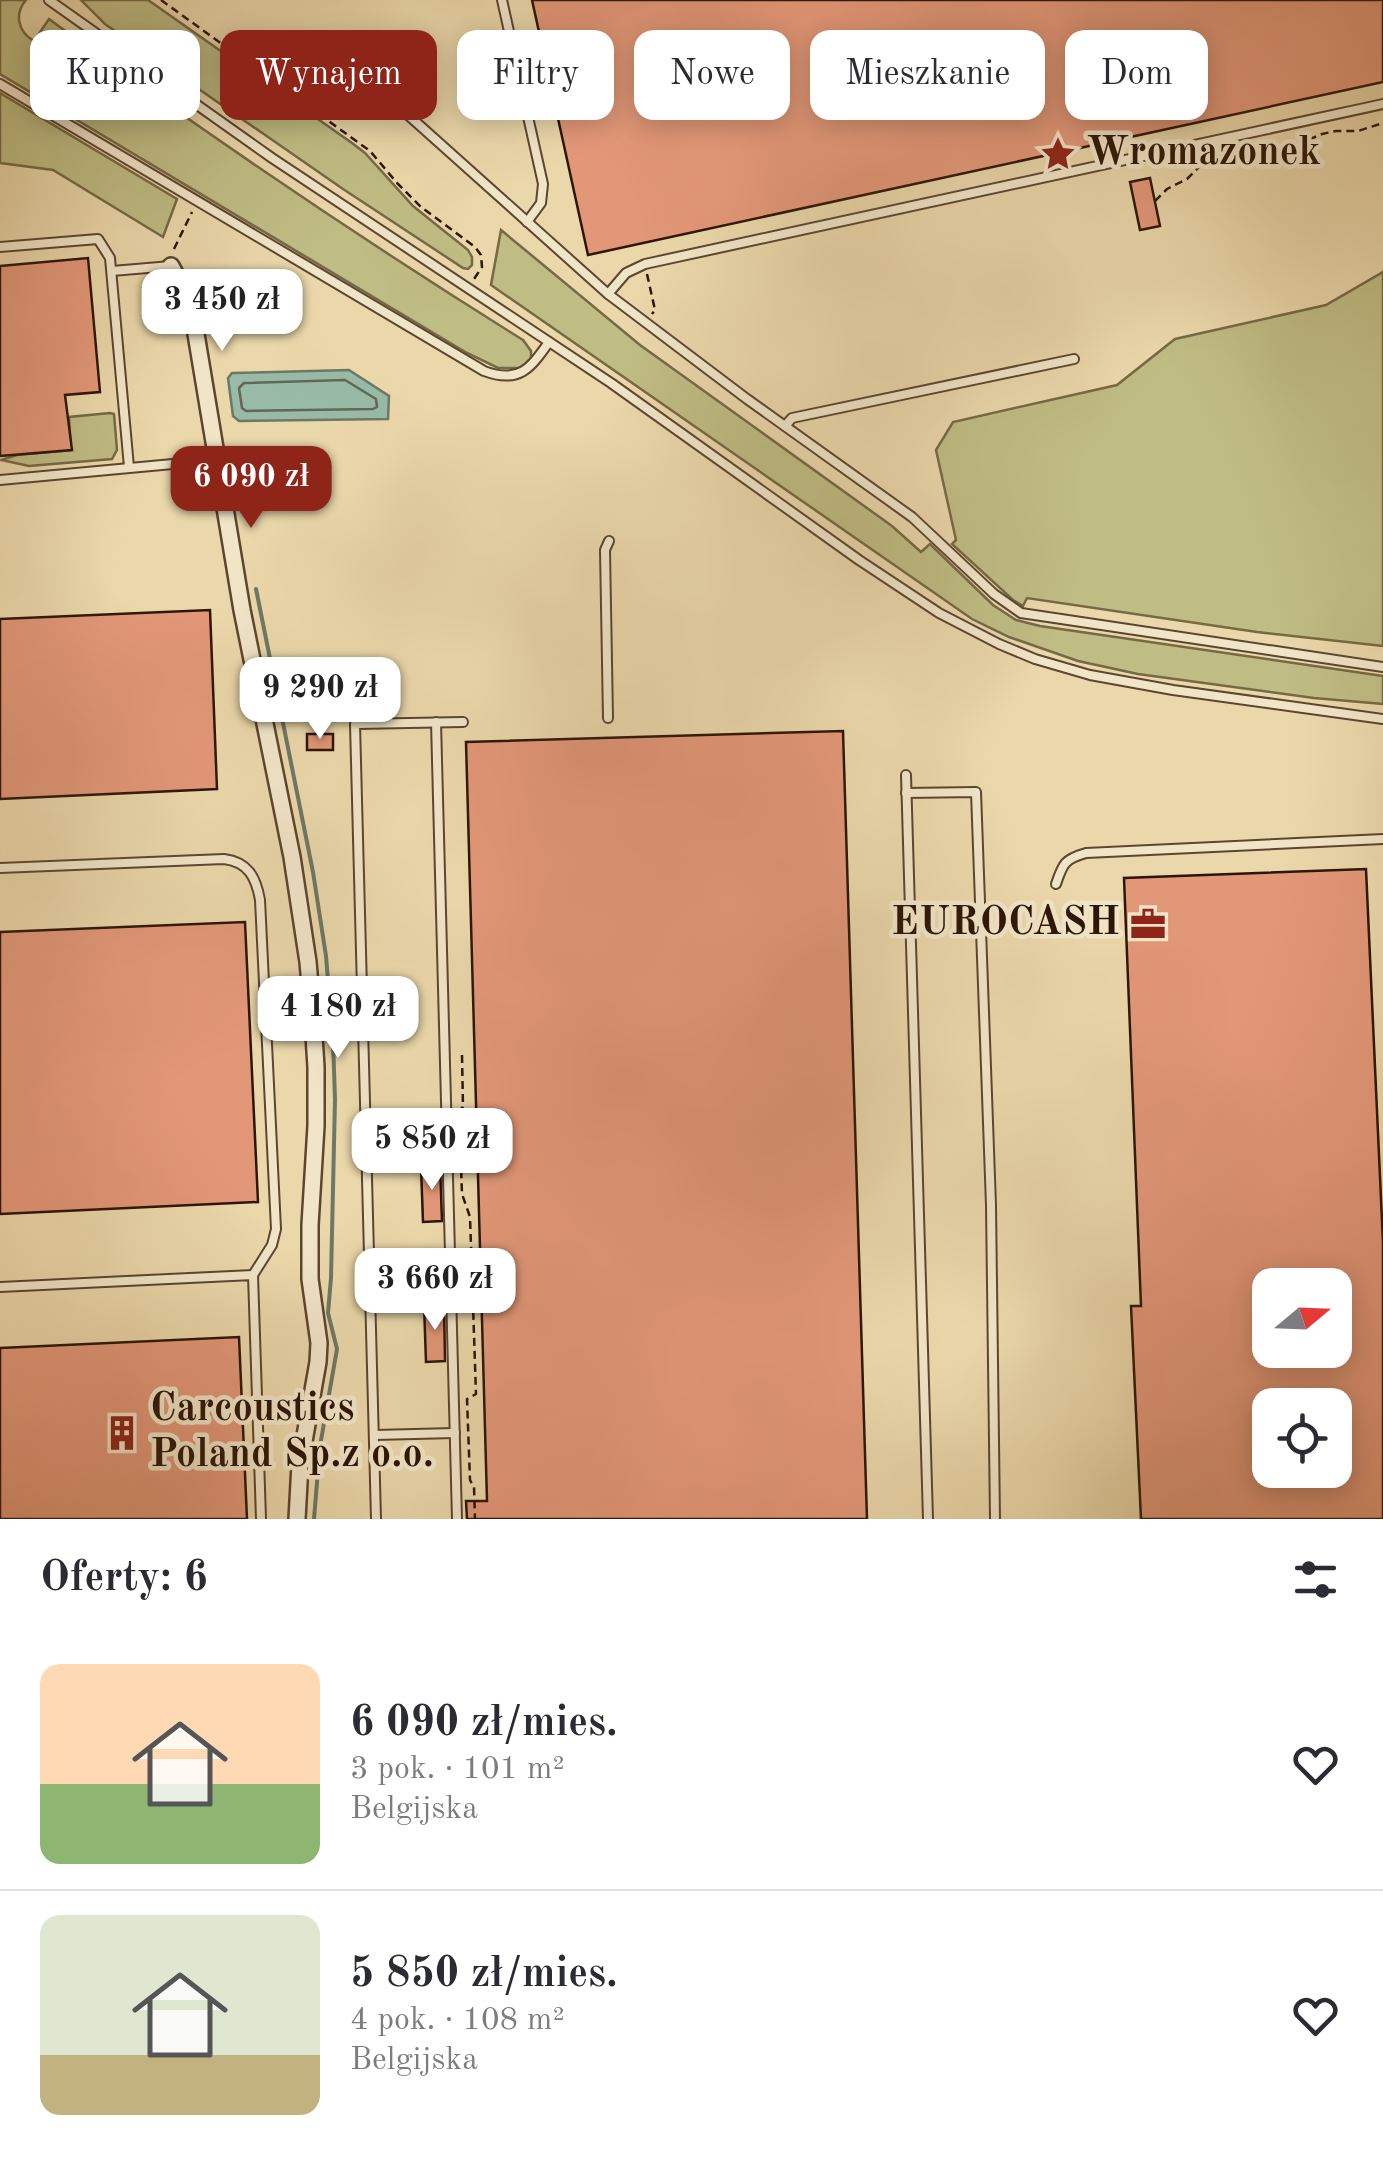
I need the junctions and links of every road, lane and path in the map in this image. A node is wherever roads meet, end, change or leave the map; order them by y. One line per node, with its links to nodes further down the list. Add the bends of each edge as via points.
1 (161, 0): 17 (path, via 370,151 421,207 475,246 482,266)
2 (502, 0): 12 (lane, via 544,184 541,203)
3 (50, 1): 17 (lane)
4 (0, 84): 10 (lane)
5 (1383, 104): 8 (lane)
6 (413, 120): 12 (lane)
7 (1383, 123): 9 (path, via 1234,158)
8 (1204, 142): 9 (path); 14 (lane)
9 (1208, 158): 11 (path)
10 (198, 201): 15 (path); 20 (lane, via 484,372 522,373)
11 (1154, 201)
12 (527, 222): 18 (lane)
13 (0, 246): 16 (lane, via 98,239)
14 (644, 264): 18 (lane); 19 (path, via 655,310)
15 (171, 266): 16 (lane); 23 (street, via 191,304)
16 (112, 271): 24 (lane)
17 (468, 289): 20 (lane)
18 (608, 294): 19 (lane)
19 (644, 323): 22 (lane)
20 (550, 342): 29 (lane, via 914,598 999,644 1125,683)
21 (1074, 360): 22 (lane, via 792,418)
22 (786, 426): 27 (lane, via 912,517 1021,613)
23 (216, 460): 24 (lane); 43 (street, via 292,857 313,1020 310,1279 319,1343)
24 (129, 468): 25 (lane)
25 (0, 480)
26 (609, 541): 28 (lane)
27 (1383, 667)
28 (608, 718)
29 (1383, 719)
30 (436, 722): 31 (lane); 40 (lane); 41 (lane, via 355,724)
31 (462, 722)
32 (906, 775): 33 (lane)
33 (906, 793): 47 (lane); 48 (lane, via 976,792)
34 (1383, 839): 36 (lane, via 1086,853 1069,858)
35 (0, 868): 38 (lane, via 224,858 251,872 260,900 276,1230)
36 (1056, 884)
37 (462, 1055): 46 (path)
38 (253, 1275): 39 (lane); 42 (lane)
39 (0, 1287)
40 (455, 1434): 41 (lane); 45 (lane)
41 (374, 1435): 44 (lane)
42 (262, 1519)
43 (297, 1519)
44 (376, 1519)
45 (457, 1519)
46 (475, 1519)
47 (928, 1519)
48 (995, 1519)

